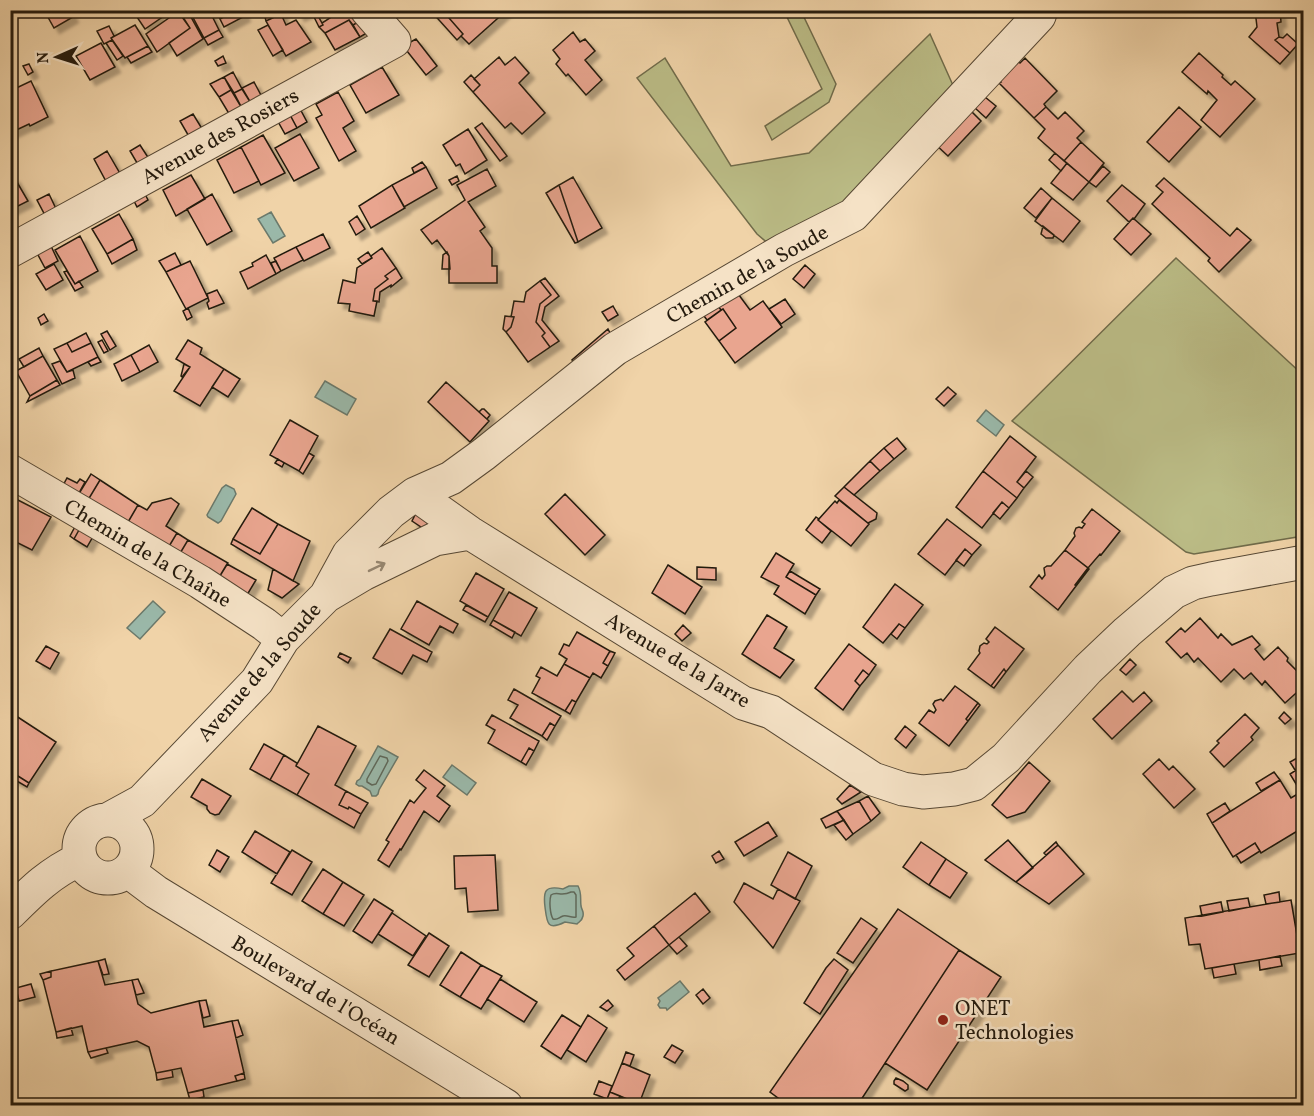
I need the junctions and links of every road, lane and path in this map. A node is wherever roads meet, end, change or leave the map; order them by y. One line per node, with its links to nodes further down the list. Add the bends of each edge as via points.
1 (367, 10): 3 (street, Avenue des Rosiers, via 394,41)
2 (1041, 10): 5 (street, Chemin de la Soude, via 853,215 784,250 615,349 476,460 451,478)
3 (10, 251)
4 (10, 471): 9 (street, Chemin de la Chaîne, via 200,582)
5 (414, 494): 6 (street, Avenue de la Jarre); 8 (street, Avenue de la Soude, via 349,554)
6 (470, 532): 7 (street, Avenue de la Jarre, via 743,703 771,712 873,778 923,792 974,784 1006,758 1127,632 1174,592 1193,583); 8 (street, Avenue de la Soude, one-way to 6, via 435,539)
7 (1304, 562)
8 (326, 596): 9 (street, Avenue de la Soude)
9 (283, 639): 10 (street, Avenue de la Soude, via 257,681)
10 (121, 827): 11 (street, via 100,820 92,824 81,839); 12 (street, via 138,847)
11 (80, 858): 12 (street, via 88,870 101,878 115,878); 13 (street, via 42,882)
12 (128, 871): 14 (street, Boulevard de l'Océan, via 156,892)
13 (10, 913)
14 (506, 1106)

